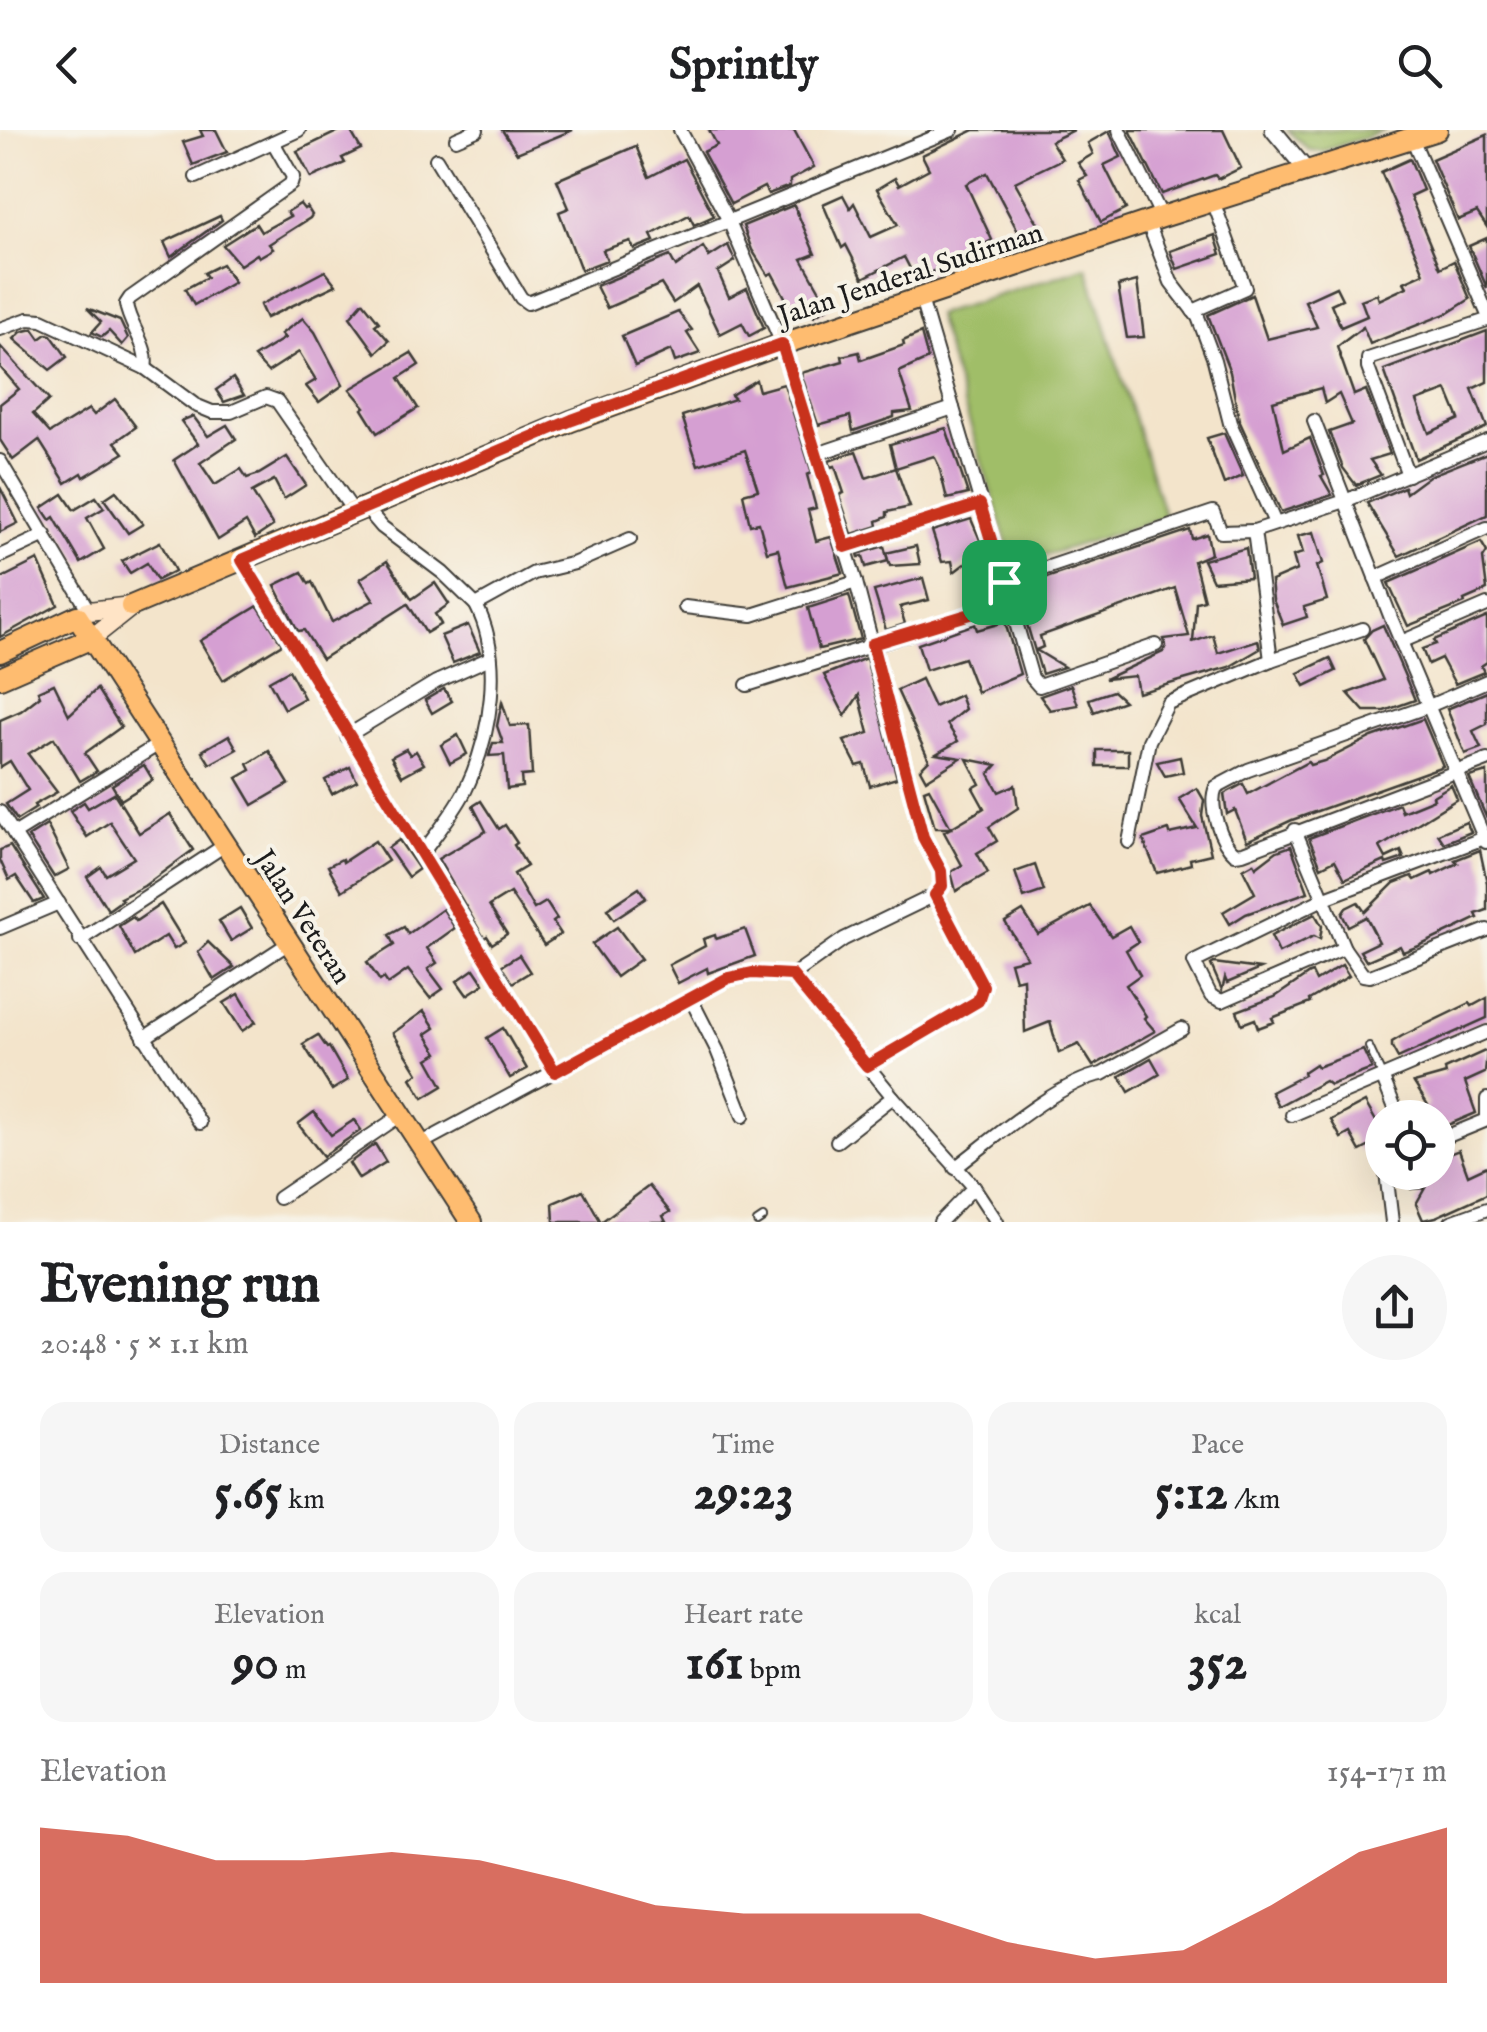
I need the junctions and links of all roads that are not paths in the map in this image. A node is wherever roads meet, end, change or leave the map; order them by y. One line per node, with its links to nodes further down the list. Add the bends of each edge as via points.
1 (299, 130): 10 (street)
2 (476, 130): 9 (street)
3 (680, 130): 15 (street)
4 (952, 130): 15 (street)
5 (1118, 130): 16 (street)
6 (1273, 130): 12 (street)
7 (1437, 130): 8 (main road, Jalan Jenderal Sudirman)
8 (1412, 138): 12 (main road, Jalan Jenderal Sudirman); 19 (street)
9 (456, 139)
10 (273, 142): 13 (street); 22 (street, via 291,184 130,298 127,311 146,352)
11 (436, 159): 15 (street, via 528,303)
12 (1308, 172): 14 (main road, Jalan Jenderal Sudirman)
13 (196, 177)
14 (1214, 201): 16 (main road, Jalan Jenderal Sudirman); 18 (street, via 1245,288)
15 (729, 220): 21 (street)
16 (1155, 220): 17 (main road, Jalan Jenderal Sudirman); 18 (street, via 1171,282)
17 (921, 298): 21 (main road, Jalan Jenderal Sudirman); 23 (street)
18 (1193, 310): 32 (street, via 1230,424)
19 (1487, 316): 28 (street, via 1368,359)
20 (0, 329): 22 (street, via 42,320)
21 (782, 344): 26 (street); 31 (main road, Jalan Jenderal Sudirman, via 572,420)
22 (145, 368): 31 (street, via 212,412 231,412 266,397 277,401)
23 (952, 408): 26 (street); 30 (street)
24 (1314, 421): 29 (street)
25 (1487, 441): 28 (street)
26 (817, 454): 37 (street)
27 (0, 461): 35 (street)
28 (1408, 475): 29 (street)
29 (1345, 501): 32 (street); 40 (street)
30 (980, 504): 37 (street); 42 (street)
31 (360, 509): 39 (main road, Jalan Jenderal Sudirman); 44 (street)
32 (1274, 523): 34 (street)
33 (1487, 528): 40 (street)
34 (1254, 532): 42 (street, via 1221,532 1213,512); 56 (street)
35 (45, 535): 38 (street); 48 (street)
36 (630, 539): 44 (street, via 534,574)
37 (845, 547): 41 (street)
38 (0, 556)
39 (242, 560): 46 (main road, Jalan Jenderal Sudirman); 61 (street)
40 (1375, 578): 51 (street)
41 (856, 582): 47 (street, via 752,615); 52 (street)
42 (1004, 582): 43 (street)
43 (1010, 602): 52 (street); 53 (street, via 1039,686)
44 (476, 604): 55 (street)
45 (1487, 605): 51 (street)
46 (132, 606): 48 (main road); 50 (main road)
47 (685, 607)
48 (83, 614): 50 (main road, Jalan Veteran); 54 (main road)
49 (1362, 629): 56 (street)
50 (92, 638): 57 (main road); 62 (main road, Jalan Veteran)
51 (1401, 642): 60 (street)
52 (872, 644): 59 (street); 72 (street, via 923,837 941,871)
53 (1156, 644)
54 (0, 652)
55 (490, 658): 61 (street); 71 (street, via 487,730 477,760 464,793)
56 (1270, 660): 69 (street, via 1168,704 1149,741)
57 (0, 678)
58 (1487, 681): 60 (street)
59 (747, 685)
60 (1429, 706): 64 (street); 66 (street, via 1216,786 1211,801 1236,854)
61 (348, 736): 71 (street)
62 (160, 744): 67 (street); 70 (main road, Jalan Veteran)
63 (1487, 760): 64 (street)
64 (1457, 773): 66 (street); 68 (street)
65 (0, 812): 67 (street)
66 (1295, 830): 73 (street)
67 (14, 834): 74 (street)
68 (1486, 839): 73 (street)
69 (1129, 842)
70 (225, 845): 77 (street); 78 (main road, Jalan Veteran)
71 (422, 855): 87 (street)
72 (935, 895): 80 (street, via 844,940); 86 (street, via 983,994)
73 (1325, 898): 79 (street); 79 (street, via 1194,962 1212,996 1222,1001)
74 (59, 902): 75 (street); 77 (street)
75 (0, 928)
76 (1487, 930): 79 (street, via 1370,976)
77 (80, 940): 84 (street)
78 (289, 944): 84 (street); 93 (main road, Jalan Veteran)
79 (1344, 948)
80 (792, 975): 81 (street, via 728,978); 86 (street)
81 (691, 999): 87 (street); 94 (street)
82 (1182, 1029): 100 (street, via 1032,1110)
83 (1487, 1032): 88 (street)
84 (144, 1038): 96 (street)
85 (1368, 1047): 88 (lane)
86 (867, 1066): 89 (street)
87 (555, 1072): 99 (street)
88 (1382, 1076): 91 (street); 92 (street)
89 (892, 1097): 98 (street); 100 (street)
90 (1487, 1099): 95 (street)
91 (1392, 1100)
92 (1292, 1114)
93 (401, 1115): 99 (main road, Jalan Veteran); 103 (street)
94 (742, 1116)
95 (1487, 1119): 97 (street)
96 (200, 1124)
97 (1455, 1133)
98 (837, 1141)
99 (420, 1144): 105 (main road, Jalan Veteran)
100 (955, 1168): 101 (street)
101 (974, 1188): 106 (street); 107 (street)
102 (1388, 1190): 108 (street)
103 (280, 1198)
104 (1487, 1208): 109 (street)
105 (471, 1222)
106 (940, 1222)
107 (998, 1222)
108 (1392, 1222)
109 (1452, 1222)

